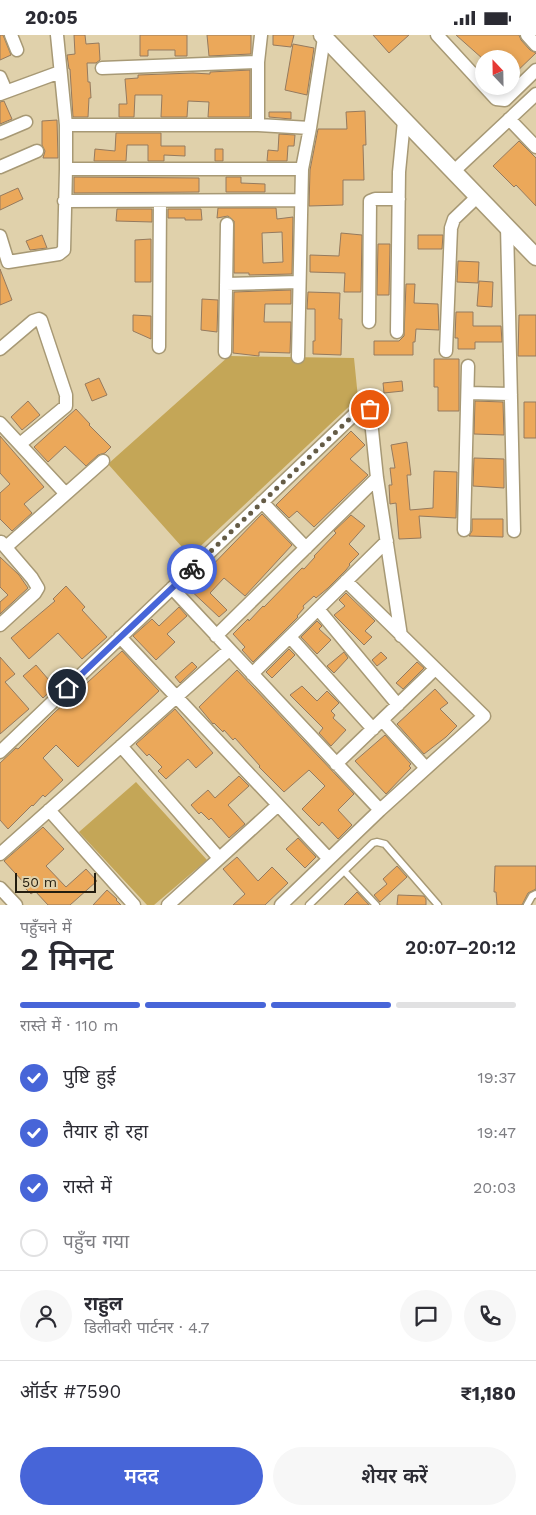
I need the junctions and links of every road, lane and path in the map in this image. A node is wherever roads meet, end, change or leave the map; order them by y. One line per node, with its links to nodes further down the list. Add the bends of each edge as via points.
1 (11, 35): 8 (street)
2 (58, 35): 12 (street)
3 (261, 35): 9 (street)
4 (437, 35): 13 (street)
5 (527, 35): 7 (street)
6 (323, 37): 21 (street); 25 (street)
7 (536, 45)
8 (17, 50)
9 (258, 62): 10 (street); 24 (street)
10 (102, 67)
11 (536, 70): 15 (street)
12 (60, 72): 16 (street); 23 (street)
13 (475, 76)
14 (0, 77): 16 (street)
15 (520, 85)
16 (3, 93)
17 (536, 94): 20 (street)
18 (492, 95): 19 (street, via 504,100)
19 (509, 95)
20 (509, 119): 27 (street); 32 (street)
21 (404, 121): 32 (street); 34 (street)
22 (26, 122): 26 (street)
23 (66, 125): 24 (street); 30 (street)
24 (258, 125): 25 (street)
25 (310, 128): 31 (street)
26 (0, 133)
27 (536, 147)
28 (37, 151): 29 (street)
29 (0, 167)
30 (66, 169): 31 (street); 36 (street)
31 (302, 169): 35 (street)
32 (454, 171): 33 (street)
33 (478, 196): 39 (street); 48 (street, via 454,219 451,228)
34 (399, 199): 44 (street, via 370,201); 45 (street)
35 (301, 200): 37 (street); 42 (street)
36 (64, 201): 37 (street); 40 (street, via 64,250 59,254 8,262)
37 (160, 201): 46 (street)
38 (227, 224): 43 (street)
39 (507, 226): 41 (street); 53 (street)
40 (0, 236)
41 (536, 257)
42 (298, 283): 43 (street); 50 (street)
43 (226, 284): 49 (street)
44 (369, 322)
45 (397, 333)
46 (159, 347)
47 (0, 349): 55 (street, via 33,321 41,320 66,395 66,406)
48 (446, 351)
49 (225, 352)
50 (298, 357)
51 (468, 366): 52 (street)
52 (468, 393): 53 (street); 60 (street)
53 (511, 394): 61 (street)
54 (0, 423): 55 (street)
55 (20, 444): 58 (street)
56 (103, 461): 58 (street)
57 (377, 478): 59 (street, via 370,411 365,406); 62 (street); 64 (street)
58 (65, 493): 63 (street)
59 (262, 503): 64 (street); 66 (street)
60 (464, 530)
61 (514, 531)
62 (387, 541): 65 (street); 70 (street)
63 (3, 544): 68 (street, via 38,587)
64 (306, 548): 69 (street)
65 (346, 581): 67 (street); 70 (street)
66 (172, 588): 69 (street); 71 (street)
67 (318, 609): 72 (street); 77 (street)
68 (0, 625)
69 (216, 635): 73 (street)
70 (401, 636): 74 (street)
71 (120, 637): 76 (street); 80 (street)
72 (290, 637): 75 (street); 78 (street)
73 (229, 650): 75 (street); 76 (street)
74 (435, 669): 77 (street); 82 (street, via 484,716)
75 (252, 674): 81 (street)
76 (176, 697): 79 (street); 83 (street)
77 (398, 705): 78 (street)
78 (377, 725): 81 (street); 82 (street)
79 (121, 746): 84 (street); 87 (street)
80 (0, 752)
81 (336, 764): 85 (street)
82 (426, 768): 85 (street)
83 (278, 805): 87 (street); 88 (street)
84 (49, 810): 86 (street); 93 (street)
85 (380, 810): 88 (street)
86 (0, 854)
87 (219, 858): 94 (street)
88 (329, 859): 95 (street)
89 (344, 871): 96 (lane); 97 (lane); 98 (lane, via 373,843 381,842)
90 (0, 888): 92 (street)
91 (536, 894): 99 (lane)
92 (16, 905)
93 (134, 905)
94 (168, 905)
95 (281, 905)
96 (309, 905)
97 (376, 905)
98 (438, 905)
99 (527, 905)

